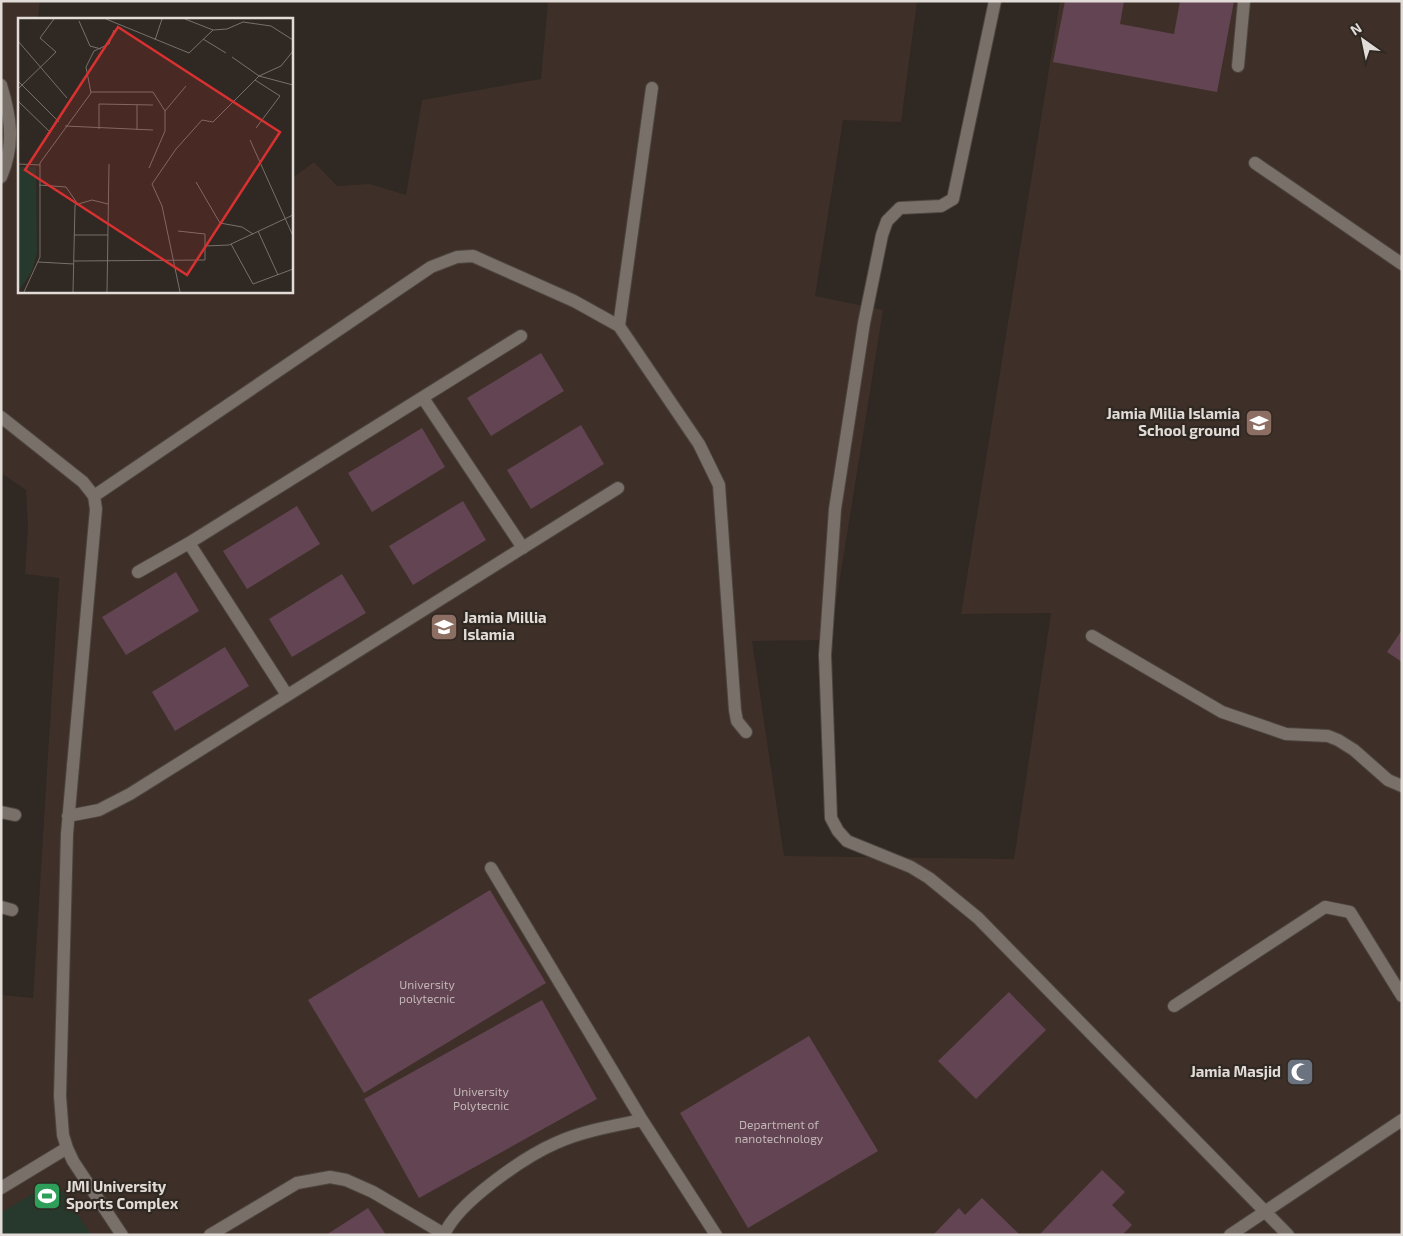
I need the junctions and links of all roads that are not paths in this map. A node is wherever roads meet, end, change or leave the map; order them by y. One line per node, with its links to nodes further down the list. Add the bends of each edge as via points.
1 (994, 1): 32 (street, via 953,199 941,206 907,206 892,214 882,235 866,314 835,509 825,655 831,818 847,841 911,867 978,918)
2 (1244, 1): 3 (street)
3 (1238, 66)
4 (1, 85): 7 (street, via 11,138 9,158)
5 (652, 88): 9 (street)
6 (1255, 163): 8 (street)
7 (1, 177)
8 (1402, 264)
9 (619, 326): 14 (street, via 494,264 473,256 457,257 431,267); 20 (street, via 700,444 719,485 735,710 737,721)
10 (521, 336): 11 (street)
11 (423, 398): 15 (street); 16 (street)
12 (1, 417): 14 (street, via 84,482)
13 (618, 488): 16 (street)
14 (94, 496): 24 (street, via 96,509)
15 (188, 543): 17 (street); 19 (street)
16 (523, 548): 19 (street)
17 (138, 572)
18 (1092, 636): 21 (street, via 1222,712 1286,734 1328,736 1338,740 1388,780)
19 (287, 695): 24 (street, via 113,804)
20 (746, 732)
21 (1402, 786)
22 (1, 812): 23 (street)
23 (15, 815)
24 (68, 816): 30 (street, via 60,1096)
25 (491, 868): 28 (street)
26 (1400, 990): 27 (street, via 1350,912 1325,907)
27 (1174, 1006)
28 (642, 1120): 33 (street, via 556,1143 529,1158 475,1197 450,1222); 36 (street)
29 (1402, 1120): 32 (street)
30 (67, 1148): 31 (street); 34 (street)
31 (1, 1188)
32 (1265, 1212): 37 (street); 38 (street)
33 (444, 1234): 35 (street, via 374,1192 330,1177 296,1183)
34 (122, 1235)
35 (210, 1235)
36 (716, 1235)
37 (1230, 1235)
38 (1288, 1235)

